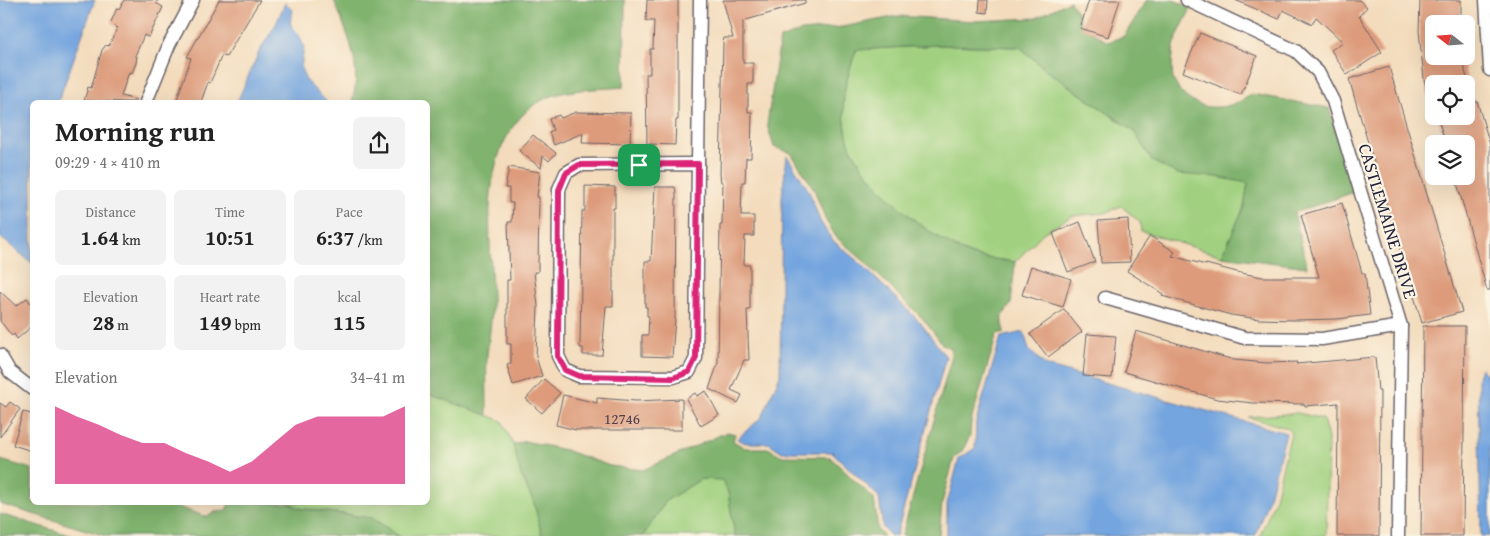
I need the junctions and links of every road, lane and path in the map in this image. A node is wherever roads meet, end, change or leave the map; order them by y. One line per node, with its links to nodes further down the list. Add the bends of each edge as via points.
1 (193, 0): 6 (street, via 169,45)
2 (700, 0): 7 (street)
3 (1187, 0): 9 (street, CASTLEMAINE DRIVE, via 1296,51 1318,72 1333,102)
4 (1486, 0): 5 (street)
5 (1490, 70)
6 (147, 100)
7 (698, 164): 7 (street, via 696,358 689,372 673,378 579,376 565,370 558,356 559,190 566,173 579,165)
8 (1105, 298): 9 (street, via 1245,338 1322,339)
9 (1401, 326): 12 (street, CASTLEMAINE DRIVE)
10 (0, 355): 11 (street, via 10,372)
11 (30, 388)
12 (1398, 536)

